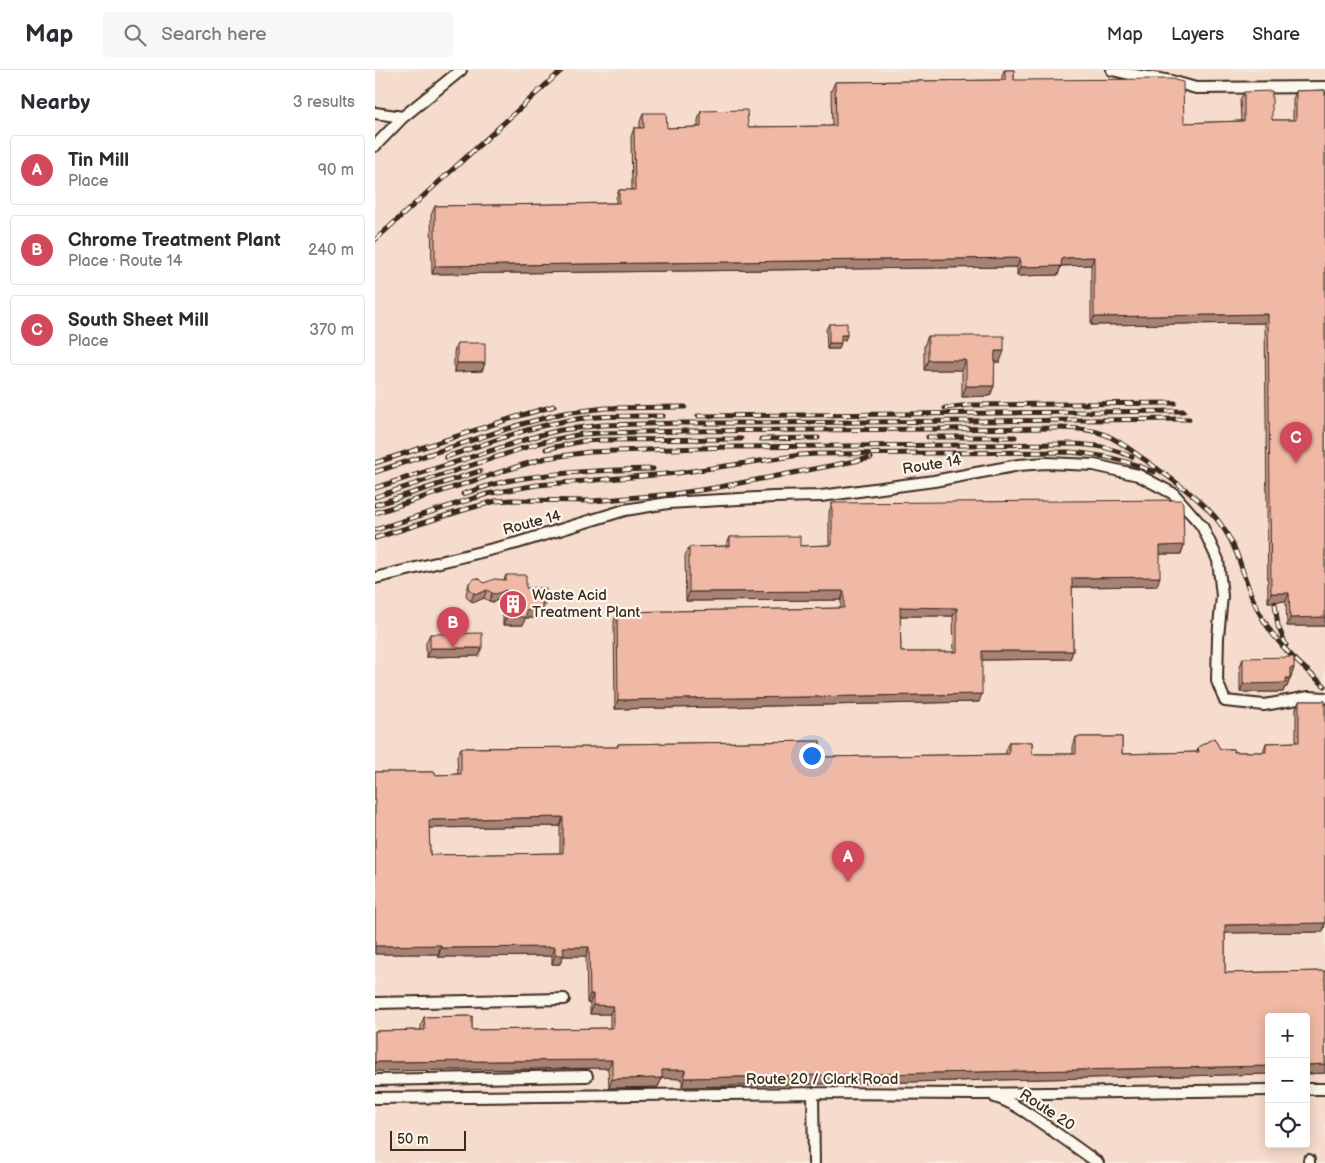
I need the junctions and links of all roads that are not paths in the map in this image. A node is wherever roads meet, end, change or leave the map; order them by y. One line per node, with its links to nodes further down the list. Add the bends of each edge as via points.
1 (461, 70): 5 (street)
2 (1112, 70): 3 (street, via 1196,88)
3 (1325, 87)
4 (375, 113): 5 (street)
5 (403, 118): 6 (street)
6 (375, 146)
7 (375, 578): 8 (street, Route 14, via 573,527 625,510 668,503 821,496 1046,462 1094,465 1138,475 1174,494 1202,526 1218,560 1222,596 1217,681 1225,701 1264,705)
8 (1325, 698)
9 (564, 999): 10 (street)
10 (375, 1004)
11 (587, 1076): 12 (street)
12 (375, 1080)
13 (1325, 1089): 15 (street)
14 (1265, 1090): 17 (street, Route 20 / Clark Road)
15 (1310, 1090)
16 (813, 1093): 17 (street, Route 20 / Clark Road); 18 (street, Route 20 / Clark Road); 19 (street)
17 (975, 1094): 20 (street, Route 20, via 995,1097 1016,1106)
18 (375, 1098)
19 (814, 1163)
20 (1098, 1163)

